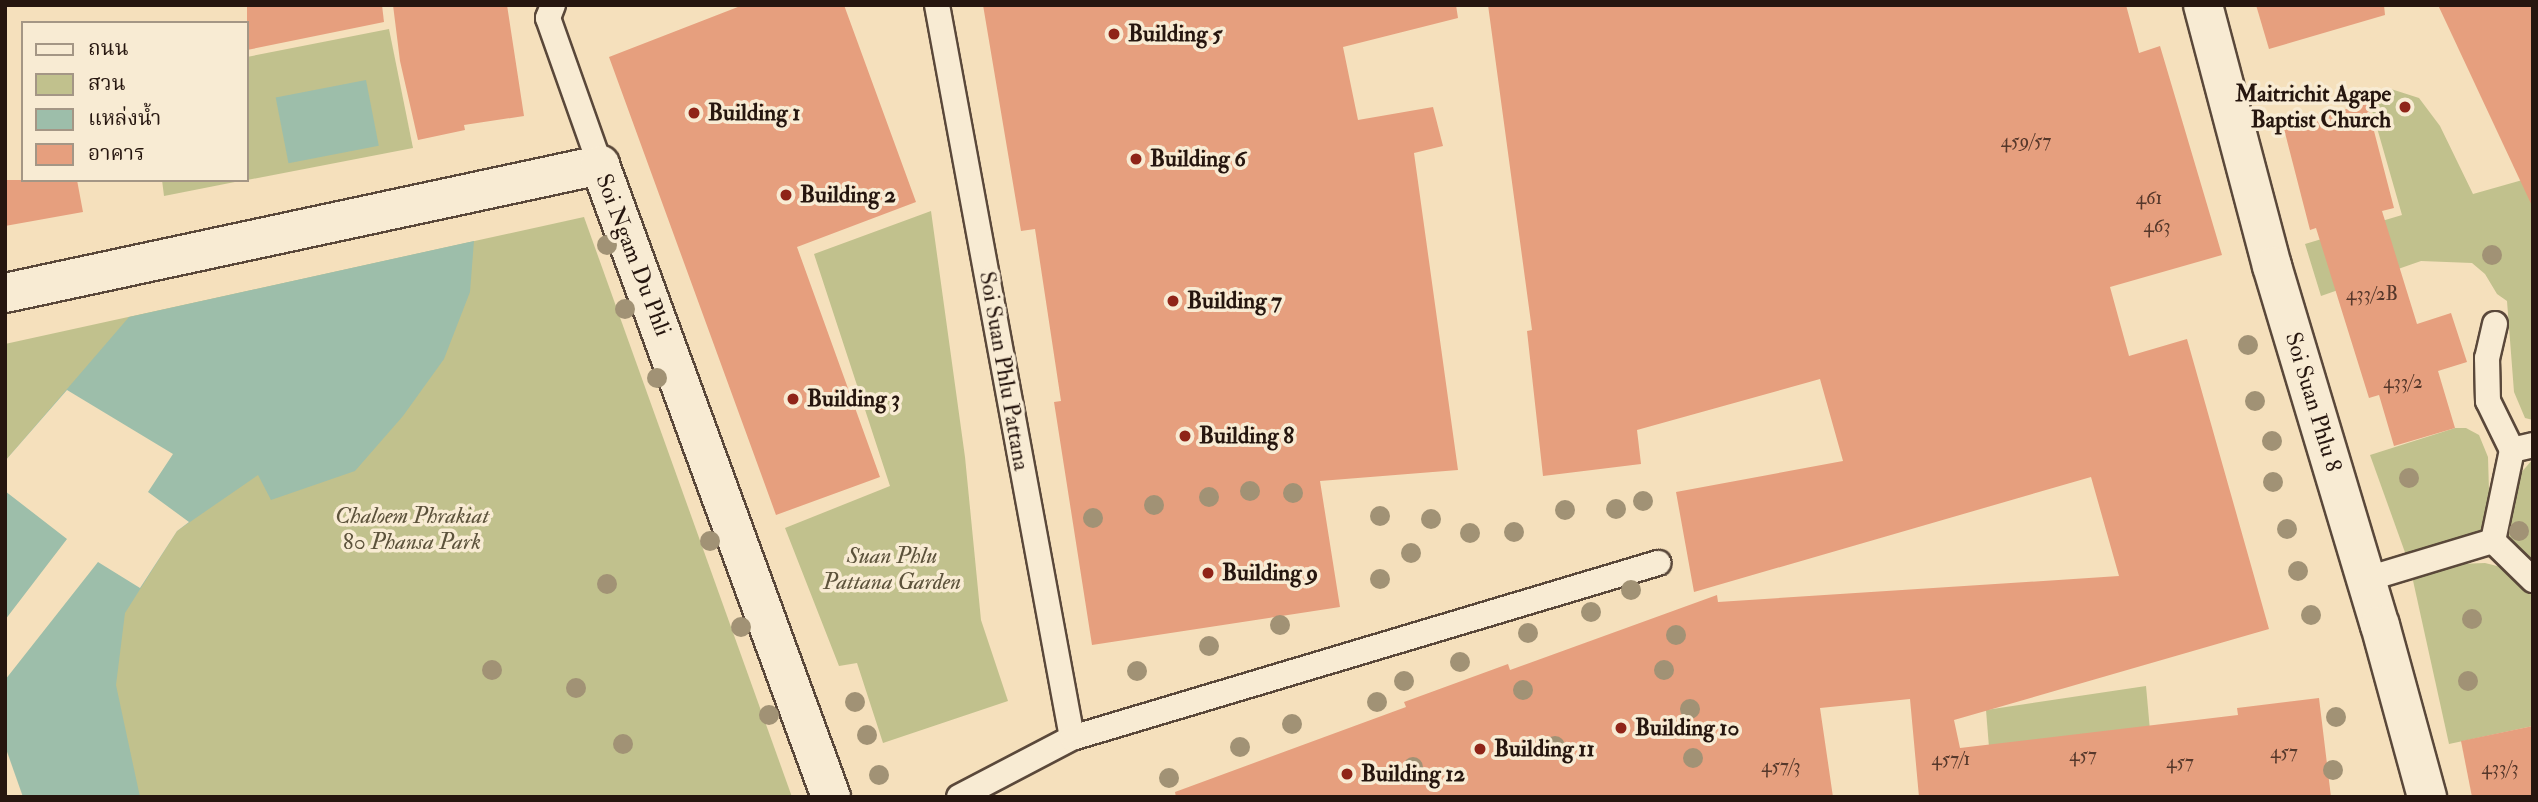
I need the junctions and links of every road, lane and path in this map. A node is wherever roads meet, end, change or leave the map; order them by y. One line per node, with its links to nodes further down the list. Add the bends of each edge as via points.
1 (553, 5): 4 (lane, via 548,18)
2 (937, 5): 12 (lane, Soi Suan Phlu Pattana)
3 (2203, 5): 10 (street, Soi Suan Phlu 8, via 2272,266)
4 (600, 165): 5 (street, Soi Ngam Du Phli); 13 (street, Soi Ngam Du Phli)
5 (5, 293)
6 (2495, 324): 7 (lane, via 2487,358 2487,401)
7 (2522, 448): 8 (lane)
8 (2493, 541): 10 (lane); 11 (lane)
9 (1658, 563): 12 (lane)
10 (2367, 579): 15 (street, Soi Suan Phlu 8)
11 (2533, 580)
12 (1072, 738): 14 (lane)
13 (831, 797)
14 (959, 797)
15 (2427, 797)

